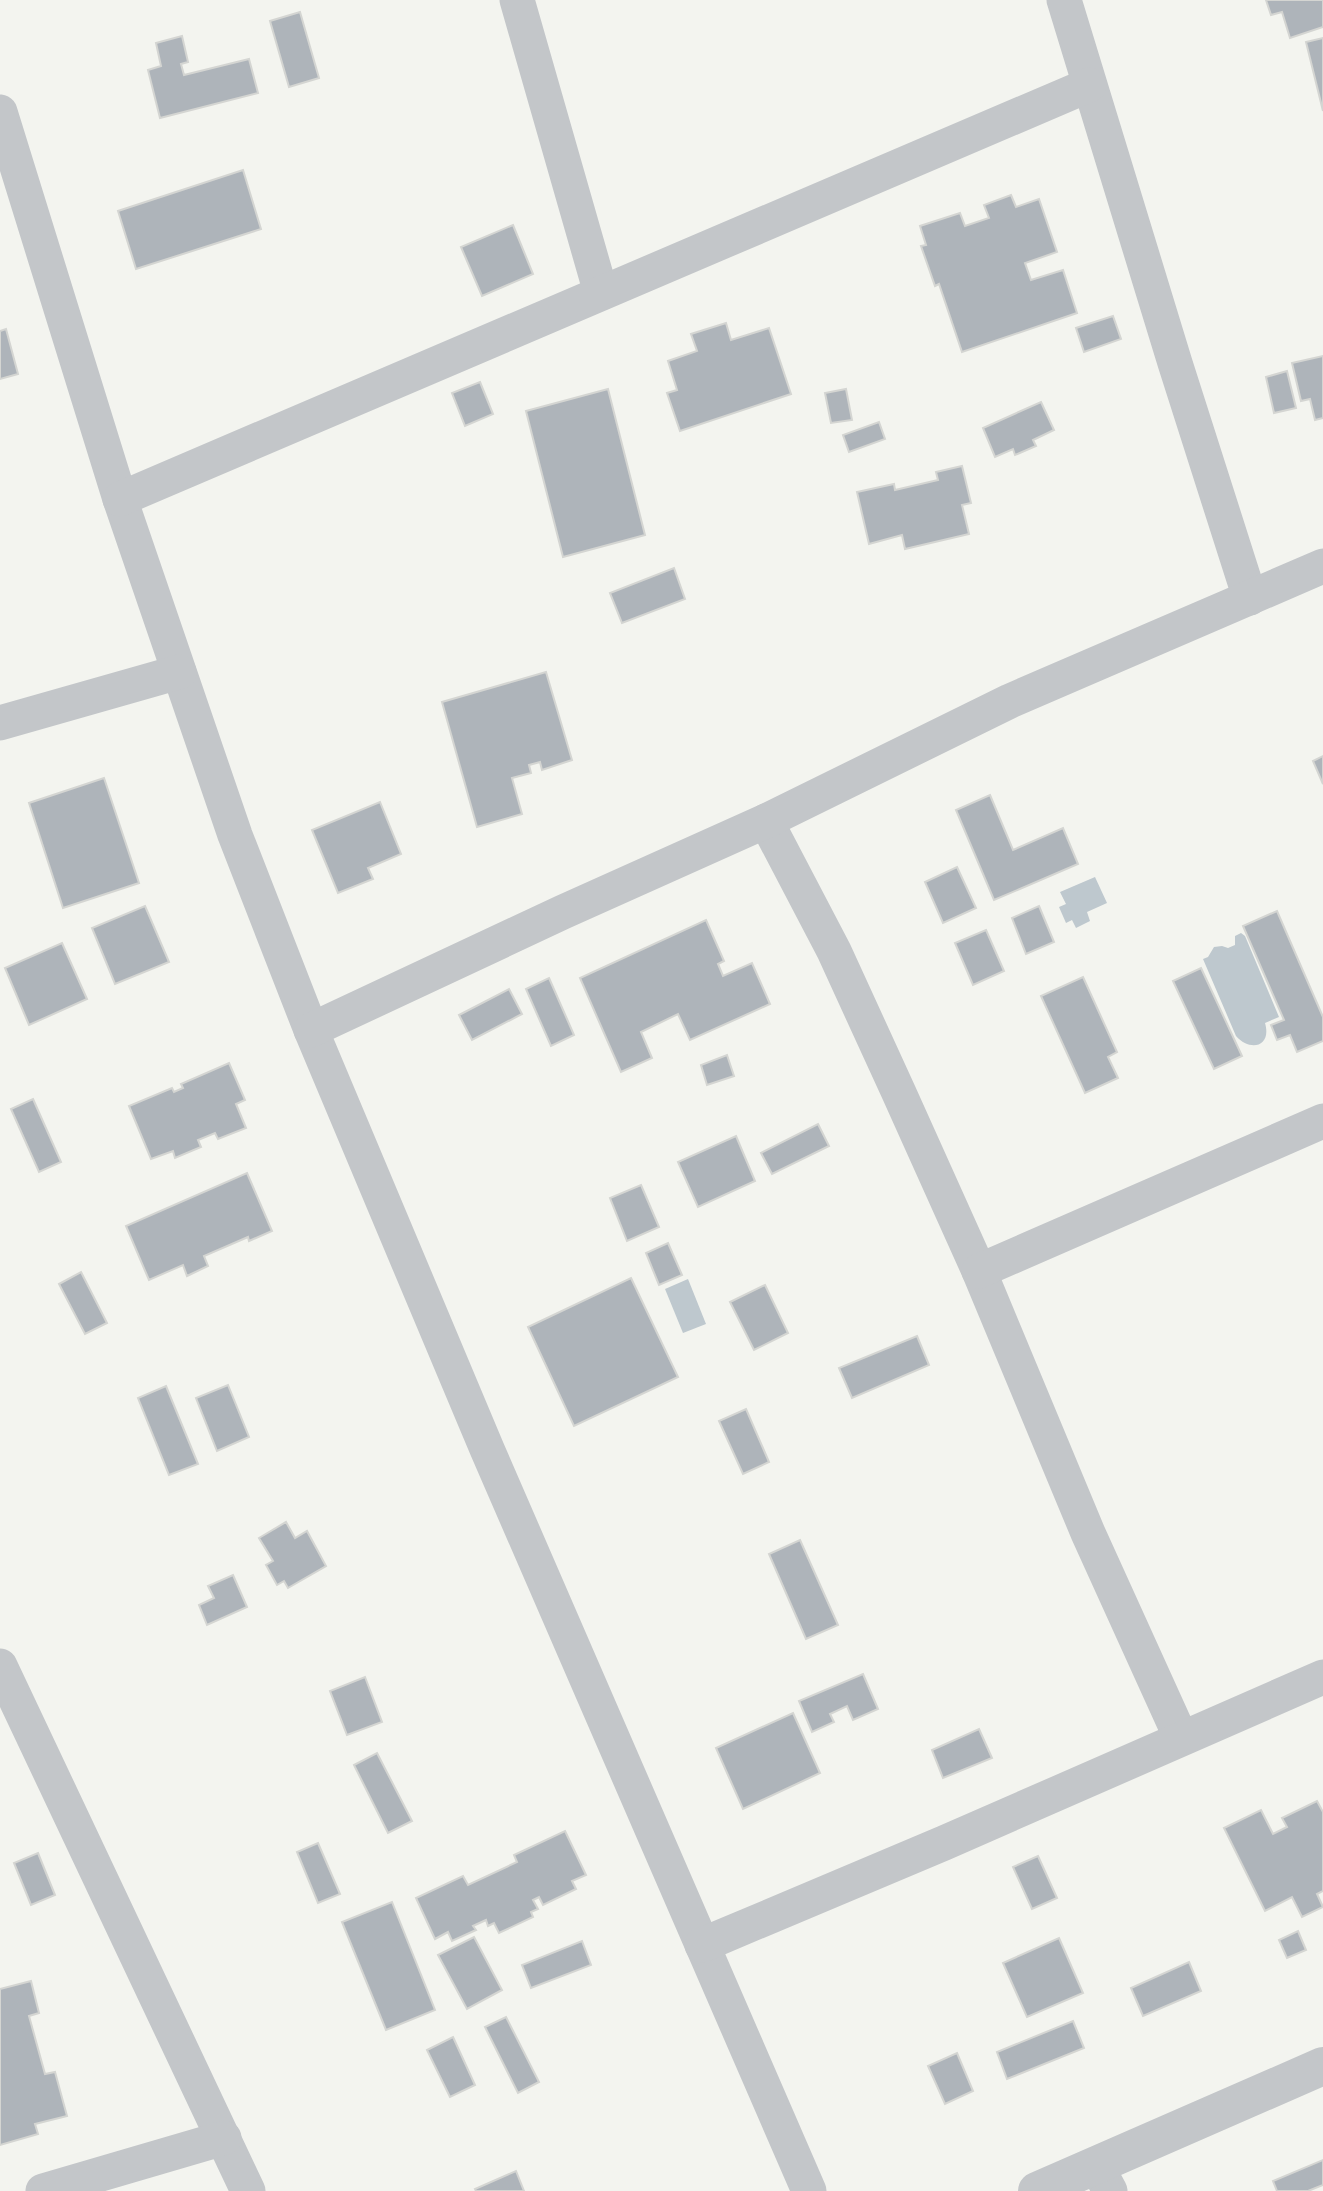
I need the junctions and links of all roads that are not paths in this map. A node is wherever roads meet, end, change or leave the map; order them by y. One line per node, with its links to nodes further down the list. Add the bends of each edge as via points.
1 (517, 0): 6 (street)
2 (1065, 0): 3 (street)
3 (1089, 85): 6 (street); 9 (street)
4 (0, 111): 5 (street)
5 (10, 185): 7 (street)
6 (601, 293): 7 (street)
7 (120, 499): 10 (street)
8 (1323, 566): 9 (street)
9 (1250, 598): 12 (street, via 1010,701)
10 (179, 673): 11 (street); 13 (street, via 235,835)
11 (0, 723)
12 (766, 821): 13 (street); 15 (street, via 834,951)
13 (311, 1030): 19 (street)
14 (1323, 1121): 15 (street)
15 (979, 1271): 18 (street, via 1088,1534)
16 (0, 1666): 21 (street)
17 (1323, 1677): 18 (street)
18 (1181, 1738): 19 (street)
19 (702, 1945): 25 (street)
20 (1323, 2066): 22 (street)
21 (224, 2138): 23 (street); 24 (street)
22 (1103, 2178): 26 (street)
23 (43, 2191)
24 (248, 2191)
25 (809, 2191)
26 (1037, 2191)

